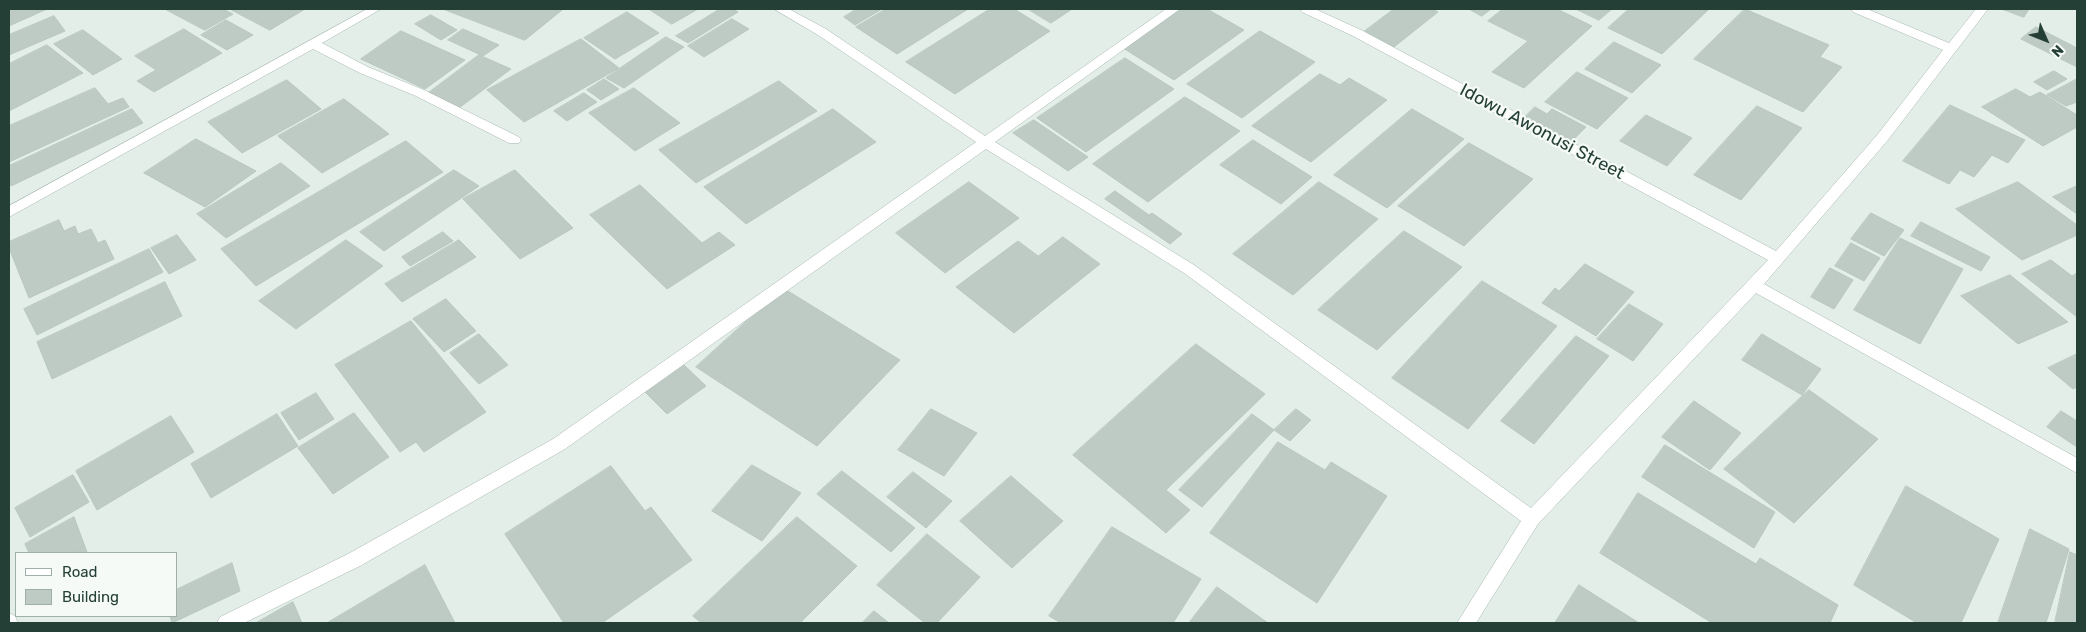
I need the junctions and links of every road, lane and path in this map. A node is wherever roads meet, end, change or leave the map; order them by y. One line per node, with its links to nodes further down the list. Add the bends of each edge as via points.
1 (375, 9): 7 (street)
2 (780, 9): 10 (street, via 822,32)
3 (1174, 9): 10 (street)
4 (1306, 9): 12 (street, Idowu Awonusi Street)
5 (1857, 9): 8 (street)
6 (1982, 9): 8 (street)
7 (312, 43): 9 (street); 11 (street)
8 (1951, 49): 12 (street, via 1883,137)
9 (514, 140)
10 (985, 142): 15 (street, via 1189,269); 16 (street, via 792,282 559,444 354,560)
11 (9, 212)
12 (1777, 258): 13 (street)
13 (1754, 285): 14 (street); 15 (street)
14 (2077, 466)
15 (1532, 519): 17 (street)
16 (226, 623)
17 (1466, 623)

